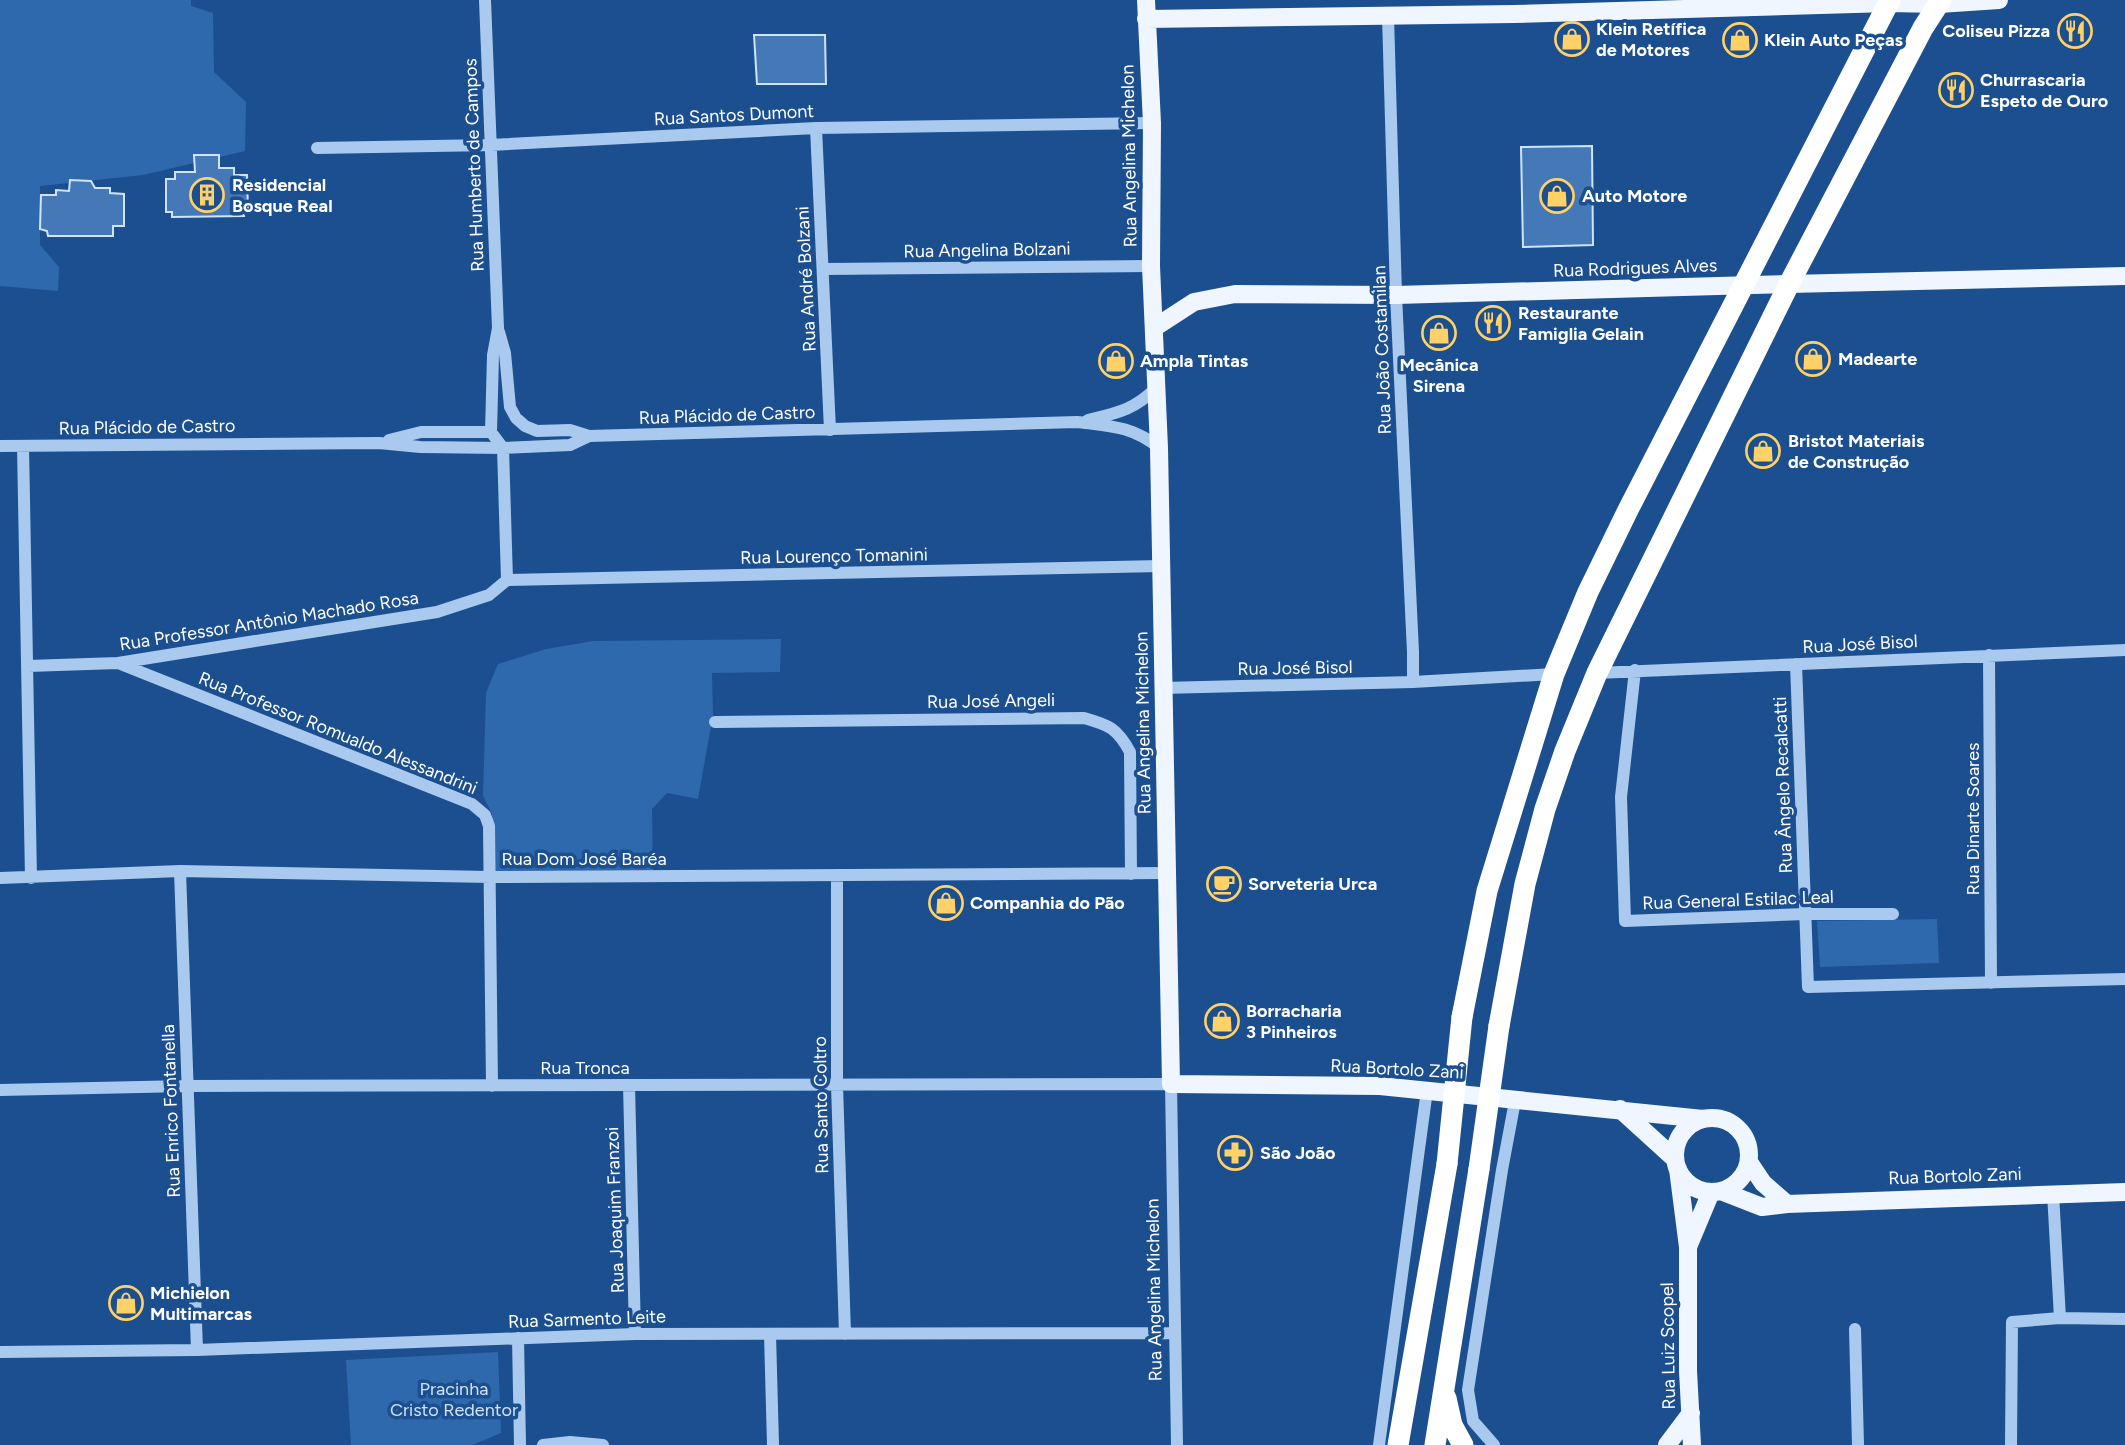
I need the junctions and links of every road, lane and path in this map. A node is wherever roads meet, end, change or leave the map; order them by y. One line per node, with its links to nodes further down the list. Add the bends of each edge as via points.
1 (485, 0): 11 (street, Rua Humberto de Campos)
2 (1146, 0): 8 (main road, Rua Angelina Michelon)
3 (1998, 0): 5 (main road)
4 (1889, 1): 5 (main road); 6 (main road); 17 (highway)
5 (1940, 2): 16 (highway)
6 (1514, 7): 7 (main road)
7 (1388, 16): 8 (main road); 18 (street, Rua João Costamilan)
8 (1146, 19): 9 (main road, Rua Angelina Michelon)
9 (1152, 123): 10 (street, Rua Santos Dumont); 13 (main road, Rua Angelina Michelon)
10 (816, 128): 11 (street, Rua Santos Dumont); 14 (street, Rua André Bolzani)
11 (491, 145): 12 (street, Rua Santos Dumont); 19 (street, Rua Humberto de Campos)
12 (317, 148)
13 (1151, 265): 14 (street, Rua Angelina Bolzani); 20 (main road, Rua Angelina Michelon)
14 (823, 269): 23 (street, Rua André Bolzani)
15 (2125, 276): 16 (main road, Rua Rodrigues Alves)
16 (1789, 284): 17 (main road, Rua Rodrigues Alves); 39 (highway)
17 (1743, 285): 18 (main road, Rua Rodrigues Alves); 40 (highway, via 1588,592)
18 (1396, 295): 20 (main road, Rua Rodrigues Alves, via 1236,294 1194,302); 41 (street, Rua João Costamilan)
19 (498, 328): 24 (street, Rua Humberto de Campos); 25 (street, Rua Humberto de Campos, via 510,407 516,418 537,431 570,430)
20 (1154, 328): 21 (main road, Rua Angelina Michelon)
21 (1155, 389): 22 (street, Rua Plácido de Castro, via 1141,403 1120,413); 29 (main road, Rua Angelina Michelon)
22 (1077, 422): 23 (street, Rua Plácido de Castro); 29 (street, Rua Plácido de Castro, via 1125,428)
23 (830, 430): 25 (street, Rua Plácido de Castro)
24 (491, 432): 26 (street, Rua Plácido de Castro, via 421,432); 30 (street)
25 (589, 436): 30 (street, Rua Plácido de Castro, via 570,444)
26 (379, 443): 28 (street, Rua Plácido de Castro); 30 (street, Rua Plácido de Castro)
27 (0, 446): 28 (street, Rua Plácido de Castro)
28 (23, 446): 37 (street)
29 (1159, 447): 31 (main road, Rua Angelina Michelon)
30 (503, 448): 32 (street)
31 (1161, 566): 32 (street, Rua Lourenço Tomanini); 42 (main road, Rua Angelina Michelon)
32 (507, 580): 35 (street, Rua Professor Antônio Machado Rosa, via 489,595 437,612)
33 (2125, 650): 34 (street, Rua José Bisol)
34 (1989, 655): 36 (street, Rua José Bisol); 54 (street, Rua Dinarte Soares)
35 (118, 663): 37 (street, Rua Professor Antônio Machado Rosa); 49 (street, Rua Professor Romualdo Alessandrini, via 472,804 485,814 489,826)
36 (1796, 664): 38 (street, Rua José Bisol); 51 (street, Rua Ângelo Recalcatti)
37 (27, 666): 48 (street)
38 (1635, 670): 39 (street, Rua José Bisol); 51 (street, Rua General Estilac Leal, via 1621,797 1625,921)
39 (1597, 673): 82 (highway, bridge, via 1545,809 1525,884)
40 (1554, 674): 41 (street, Rua José Bisol); 91 (highway, bridge, via 1487,891 1462,1017 1447,1164)
41 (1413, 682): 42 (street, Rua José Bisol)
42 (1162, 688): 45 (main road, Rua Angelina Michelon)
43 (715, 722): 46 (street, Rua José Angeli, via 1084,718 1105,724 1121,736 1130,752)
44 (180, 871): 48 (street, Rua Dom José Baréa); 49 (street, Rua Dom José Baréa); 58 (street, Rua Enrico Fontanella)
45 (1167, 873): 46 (street, Rua Dom José Baréa); 55 (main road, Rua Angelina Michelon)
46 (1131, 874): 47 (street, Rua Dom José Baréa)
47 (838, 875): 49 (street, Rua Dom José Baréa); 57 (street, Rua Santo Coltro)
48 (32, 877): 50 (street, Rua Dom José Baréa)
49 (490, 877): 59 (street, Rua Professor Romualdo Alessandrini)
50 (0, 878)
51 (1805, 914): 52 (street, Rua General Estilac Leal); 54 (street, Rua Ângelo Recalcatti, via 1808,987)
52 (1893, 914)
53 (2125, 979): 54 (street)
54 (1992, 983)
55 (1171, 1084): 57 (street, Rua Tronca); 61 (main road, Rua Bortolo Zani); 75 (street, Rua Angelina Michelon)
56 (629, 1085): 57 (street, Rua Tronca); 59 (street, Rua Tronca); 76 (street, Rua Joaquim Franzoi)
57 (837, 1085): 78 (street, Rua Santo Coltro)
58 (187, 1086): 59 (street, Rua Tronca); 60 (street, Rua Tronca); 80 (street, Rua Enrico Fontanella)
59 (492, 1086)
60 (0, 1090)
61 (1427, 1090): 62 (main road, Rua Bortolo Zani); 90 (street)
62 (1515, 1101): 63 (main road, Rua Bortolo Zani); 94 (street, via 1468,1390 1473,1421)
63 (1620, 1109): 64 (main road, Rua Bortolo Zani); 66 (main road)
64 (1703, 1119): 65 (main road, via 1724,1120 1742,1132); 66 (main road, via 1679,1138)
65 (1749, 1162): 67 (main road, via 1740,1181); 70 (main road, via 1763,1183)
66 (1676, 1164): 67 (main road, via 1691,1186); 71 (main road, Rua Luiz Scopel)
67 (1716, 1192): 70 (main road, Rua Bortolo Zani, via 1762,1206); 71 (main road, Rua Luiz Scopel)
68 (2125, 1192): 69 (main road, Rua Bortolo Zani)
69 (2053, 1193): 70 (main road, Rua Bortolo Zani); 72 (street)
70 (1787, 1203)
71 (1688, 1247): 83 (main road, Rua Luiz Scopel)
72 (2060, 1318): 73 (street); 98 (street, via 2012,1322)
73 (2125, 1319)
74 (1855, 1329): 97 (street)
75 (1175, 1333): 78 (street, Rua Sarmento Leite); 89 (street, Rua Angelina Michelon)
76 (635, 1334): 77 (street, Rua Sarmento Leite); 79 (street, Rua Sarmento Leite)
77 (770, 1334): 78 (street, Rua Sarmento Leite); 88 (street)
78 (845, 1334)
79 (517, 1338): 80 (street, Rua Sarmento Leite); 85 (street)
80 (197, 1350): 81 (street, Rua Sarmento Leite)
81 (0, 1352)
82 (1444, 1387): 92 (highway); 93 (highway, via 1452,1425)
83 (1690, 1413): 95 (main road); 96 (main road, Rua Luiz Scopel)
84 (570, 1444): 86 (street); 87 (street)
85 (520, 1445)
86 (543, 1445)
87 (603, 1445)
88 (773, 1445)
89 (1177, 1445)
90 (1379, 1445)
91 (1398, 1445)
92 (1434, 1445)
93 (1463, 1445)
94 (1494, 1445)
95 (1667, 1445)
96 (1692, 1445)
97 (1858, 1445)
98 (2011, 1445)

